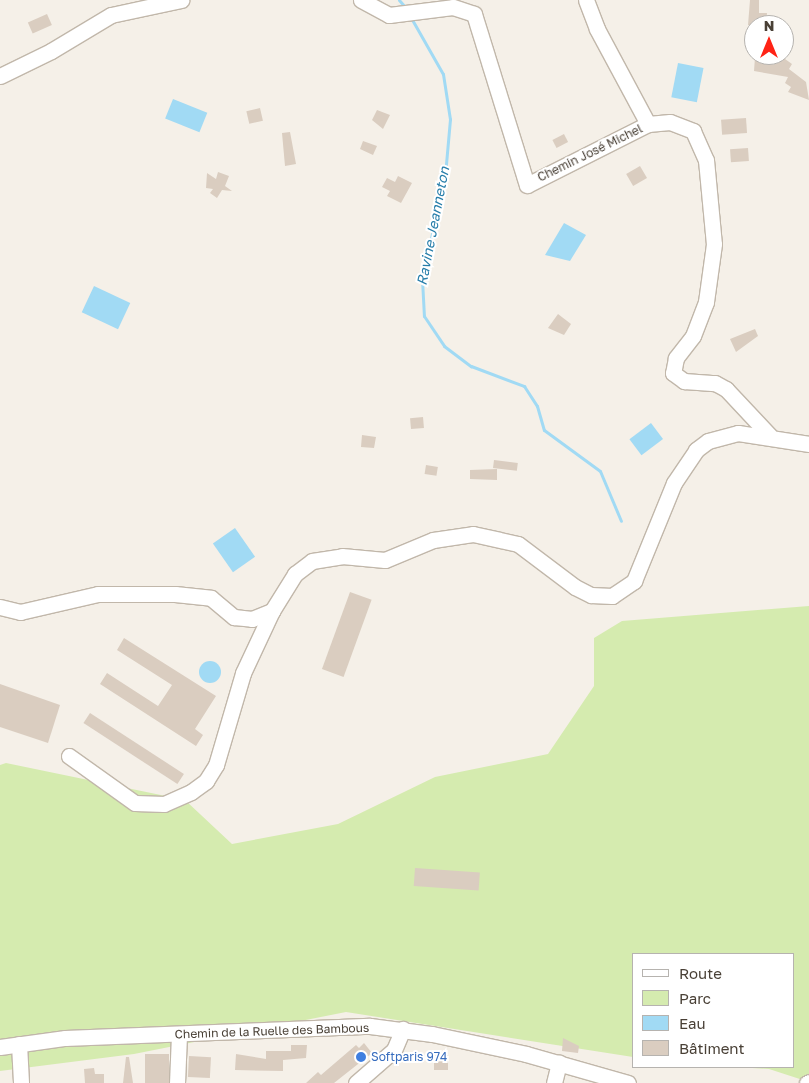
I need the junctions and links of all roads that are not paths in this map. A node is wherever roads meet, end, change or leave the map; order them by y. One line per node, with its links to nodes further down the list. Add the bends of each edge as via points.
1 (181, 0): 4 (street, via 111,15)
2 (361, 0): 5 (street, Chemin José Michel, via 376,11 408,13 452,7 474,14 527,185)
3 (586, 0): 5 (street, via 597,29)
4 (0, 76)
5 (648, 124): 6 (street, Chemin José Michel, via 684,124 698,137 706,160 714,244 706,302 693,336 676,358 673,373 684,381 715,383 726,389)
6 (770, 436): 7 (street); 9 (street, via 723,435 696,450 674,483 634,581 612,596 591,595 575,587 518,544 502,538 467,534 433,540 386,560 342,556 312,560 295,574)
7 (809, 444)
8 (0, 607): 9 (street, via 20,612 98,594 134,592 204,596 242,620)
9 (272, 611): 10 (street, via 249,657 216,765 206,782 164,804 135,803)
10 (69, 756)
11 (403, 1029): 12 (street, Chemin de la Ruelle des Bambous, via 342,1026); 15 (street, Chemin de la Ruelle des Bambous); 18 (street, via 394,1050)
12 (179, 1035): 13 (street, Chemin de la Ruelle des Bambous); 17 (street)
13 (19, 1044): 14 (street, Chemin de la Ruelle des Bambous); 16 (street)
14 (0, 1047)
15 (559, 1063): 19 (street); 20 (street, Chemin de la Ruelle des Bambous)
16 (21, 1083)
17 (177, 1083)
18 (356, 1083)
19 (554, 1083)
20 (628, 1083)

